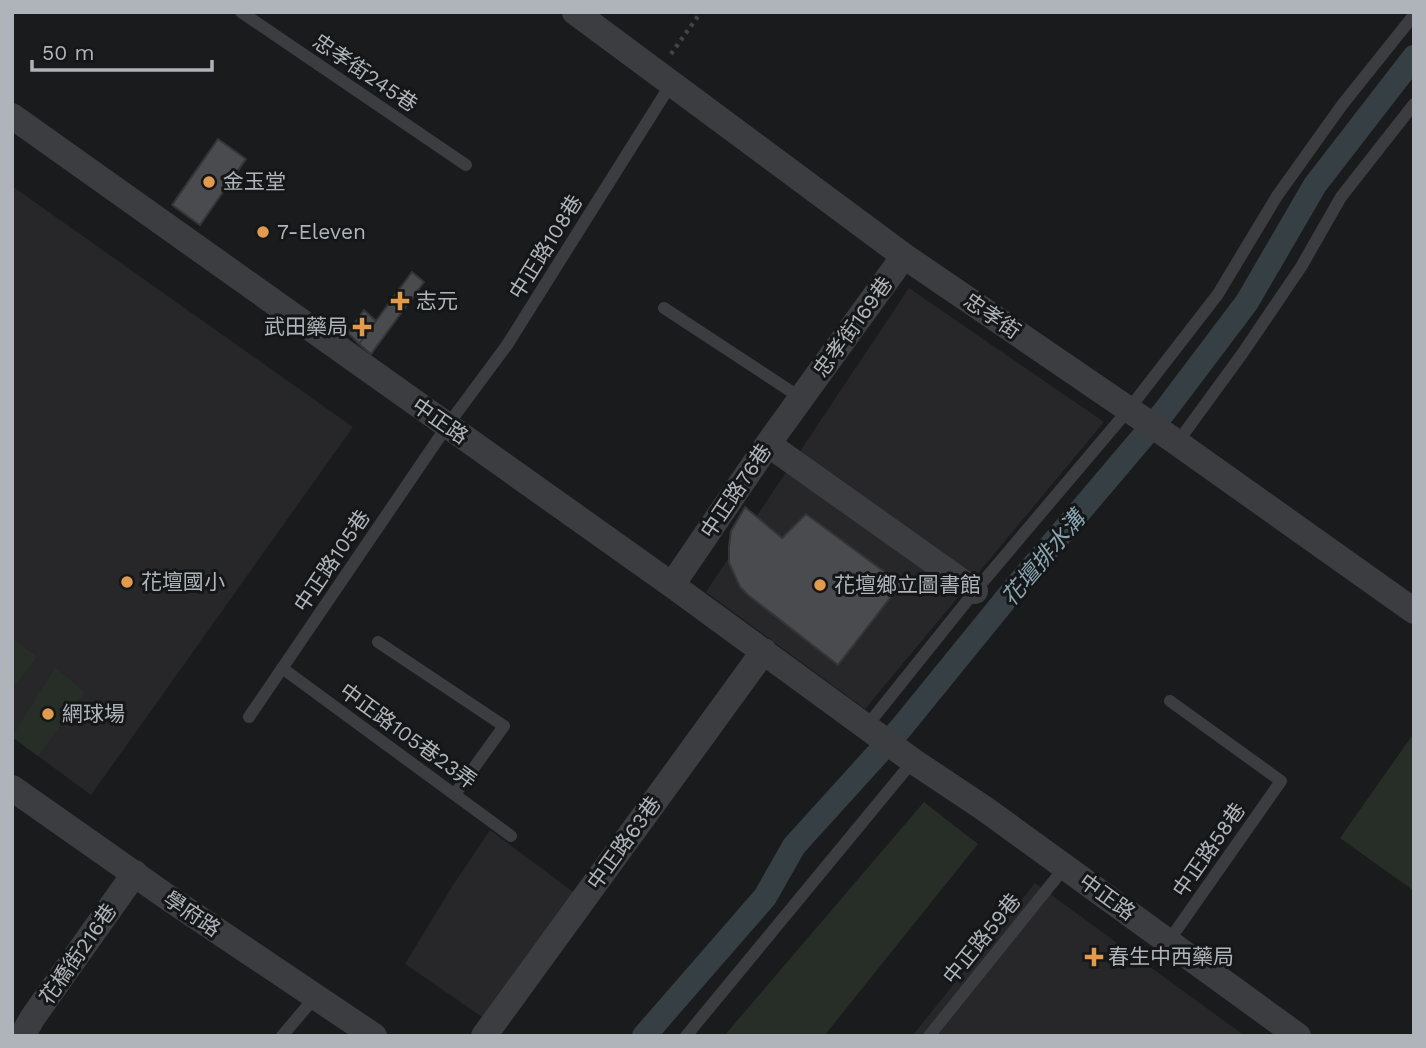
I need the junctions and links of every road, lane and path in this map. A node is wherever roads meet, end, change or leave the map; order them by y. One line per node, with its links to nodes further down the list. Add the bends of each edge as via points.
1 (241, 12): 8 (lane, 忠孝街245巷)
2 (575, 12): 5 (street, 忠孝街)
3 (701, 12): 5 (path)
4 (1414, 15): 12 (lane, via 1277,196 1218,294)
5 (665, 79): 9 (street, 忠孝街); 13 (lane, 中正路108巷, via 508,345)
6 (1414, 103): 14 (lane, via 1341,197 1301,267 1242,354)
7 (12, 116): 13 (street, 中正路)
8 (466, 165)
9 (904, 256): 11 (street, 忠孝街169巷); 12 (street, 忠孝街)
10 (664, 308): 11 (lane)
11 (801, 398): 15 (street, 中正路76巷)
12 (1133, 413): 14 (street, 忠孝街); 17 (lane)
13 (447, 426): 16 (street, 中正路); 21 (lane, 中正路105巷)
14 (1173, 440): 18 (street, 忠孝街)
15 (768, 444): 16 (street, 中正路76巷); 17 (street)
16 (672, 585): 20 (street, 中正路)
17 (975, 592): 24 (lane)
18 (1414, 611)
19 (378, 642): 27 (lane, via 504,726)
20 (764, 651): 24 (street, 中正路); 36 (street, 中正路63巷)
21 (282, 668): 23 (lane, 中正路105巷); 27 (lane, 中正路105巷23弄)
22 (1170, 701): 31 (lane, 中正路58巷, via 1281,781)
23 (248, 717)
24 (866, 727): 25 (street, 中正路)
25 (913, 761): 29 (street, 中正路); 37 (lane)
26 (12, 788): 30 (street, 學府路)
27 (455, 794): 28 (lane, 中正路105巷23弄)
28 (511, 836)
29 (1065, 867): 31 (street, 中正路); 38 (lane, 中正路59巷)
30 (135, 873): 32 (street, 學府路); 33 (street, 花橋街216巷)
31 (1168, 942): 39 (street, 中正路)
32 (315, 997): 34 (lane); 35 (street, 學府路)
33 (22, 1036)
34 (282, 1036)
35 (374, 1036)
36 (484, 1036)
37 (686, 1036)
38 (929, 1036)
39 (1298, 1036)

